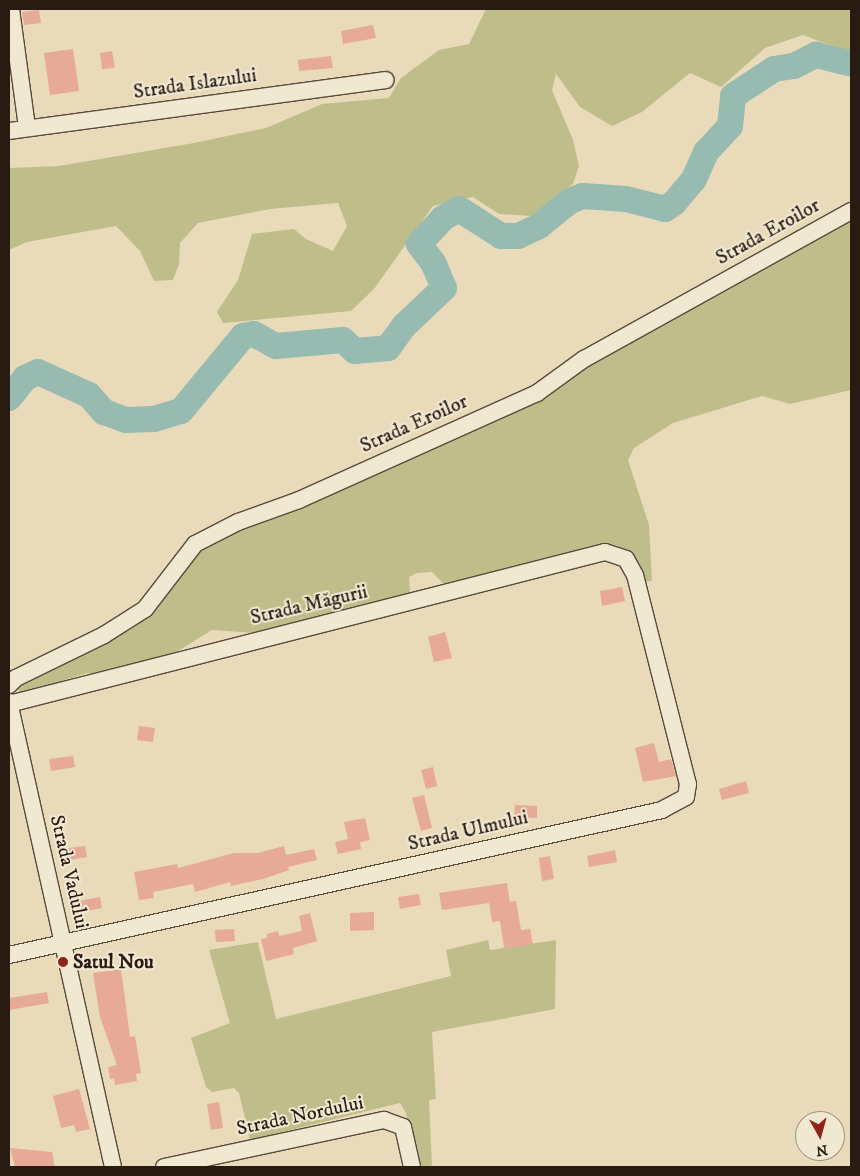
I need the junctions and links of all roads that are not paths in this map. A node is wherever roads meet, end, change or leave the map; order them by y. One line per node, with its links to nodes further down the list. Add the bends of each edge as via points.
1 (11, 9): 3 (street)
2 (386, 80): 3 (street, Strada Islazului)
3 (27, 128): 4 (street, Strada Islazului)
4 (9, 130)
5 (851, 211): 7 (street, Strada Eroilor, via 584,358 537,392 194,544 145,609 104,635 16,678)
6 (619, 556): 8 (street, Strada Măgurii, via 605,552 581,557); 9 (street, Strada Ulmului, via 630,564 635,575 688,784 686,797 676,804)
7 (9, 685)
8 (9, 704): 9 (street, Strada Vadului)
9 (63, 943): 10 (street, Strada Ulmului); 11 (street, Strada Vadului)
10 (9, 955)
11 (113, 1167)
12 (164, 1167): 13 (street, Strada Nordului, via 384,1120 403,1127)
13 (412, 1167)

